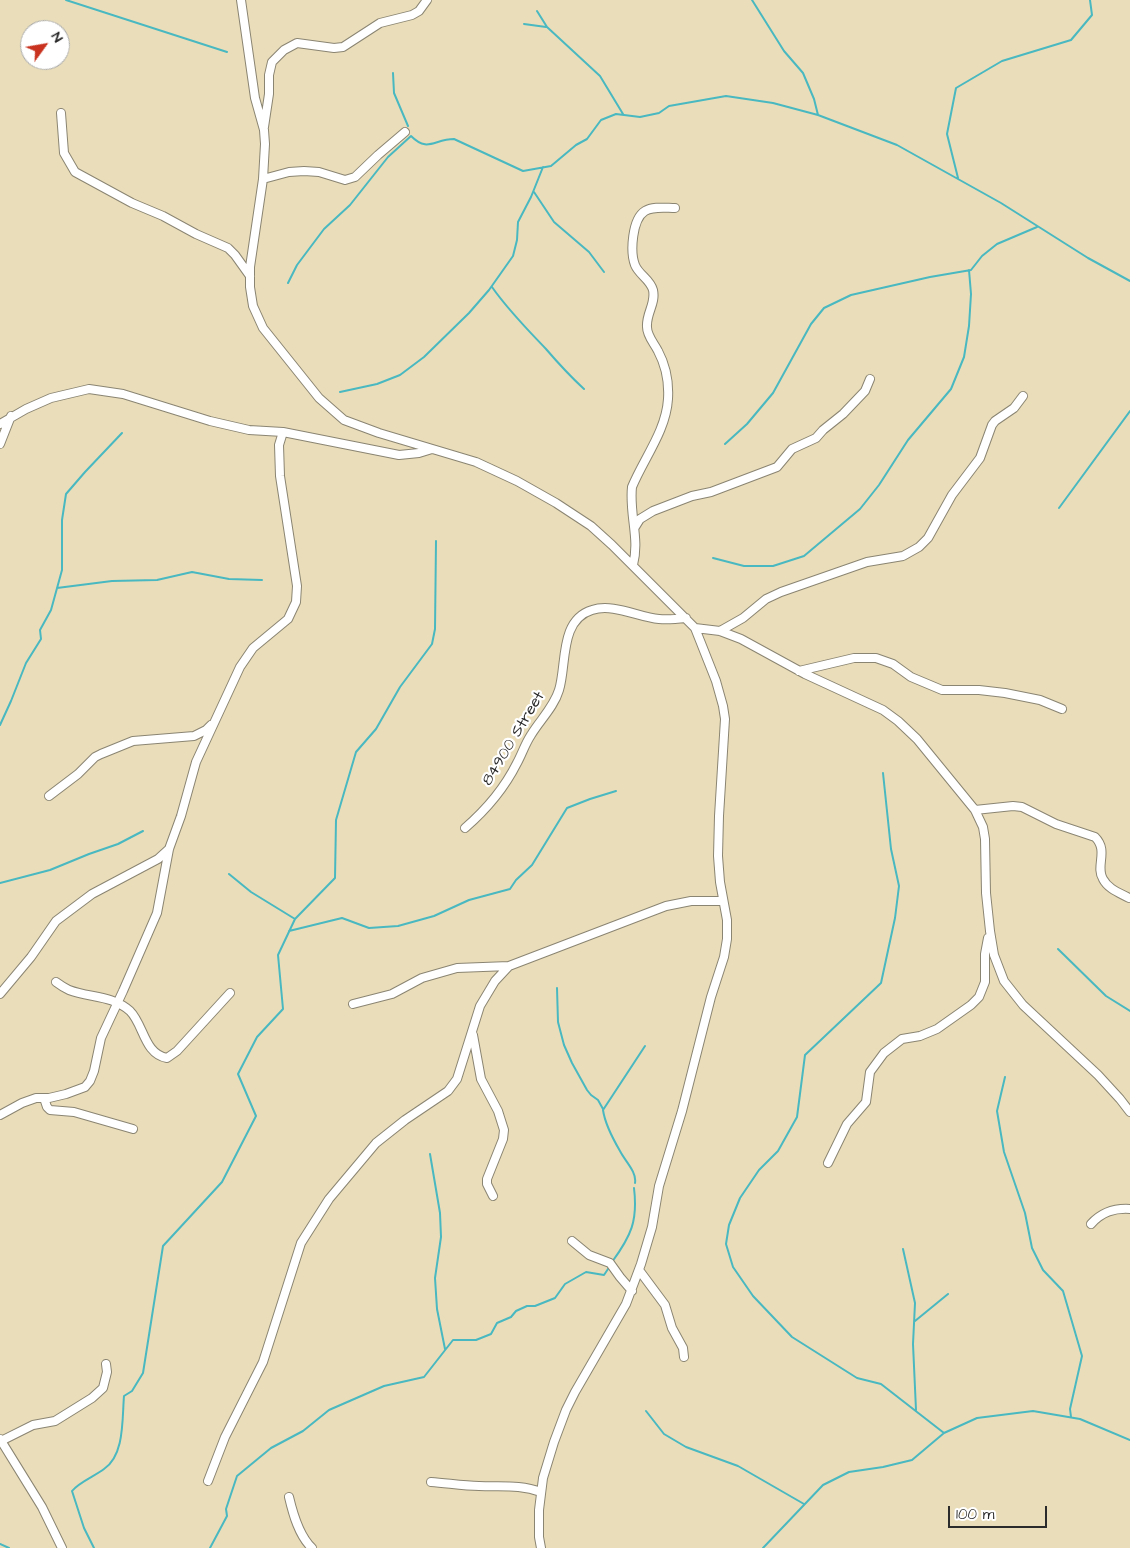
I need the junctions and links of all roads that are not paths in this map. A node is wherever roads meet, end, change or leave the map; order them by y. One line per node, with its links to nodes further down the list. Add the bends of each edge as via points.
1 (242, 0): 4 (street, via 255,98)
2 (427, 0): 4 (street, via 412,15 380,23 343,47 293,44 284,50 272,62 268,75)
3 (61, 113): 8 (street, via 64,153 75,172 228,248)
4 (264, 130): 6 (street)
5 (405, 132): 6 (street, via 355,177 345,180 304,170)
6 (264, 179): 8 (street)
7 (675, 208): 16 (street, via 652,208 644,212 634,230 635,264 651,285 654,297 647,327 664,363 668,382 666,413 632,487)
8 (250, 276): 15 (street, via 253,306 263,328 330,410 354,425)
9 (870, 379): 16 (street, via 865,390 843,414 816,438 792,449 777,467 653,511 640,519)
10 (1023, 396): 20 (street, via 1014,408 992,425 980,458 919,547 903,556 867,562 781,592)
11 (11, 416): 12 (street); 13 (street, via 51,398 90,389 123,394 217,423); 14 (street)
12 (0, 424)
13 (283, 432): 15 (street, via 399,455); 23 (street, via 279,445 280,476 297,586 296,602 288,619 253,648 244,661)
14 (0, 444)
15 (432, 448): 17 (street, via 476,462 556,503 591,526)
16 (635, 527): 17 (street)
17 (633, 565): 18 (street)
18 (686, 618): 19 (street); 26 (street, 84900 Street, via 659,619 605,608 591,610 573,624 565,647 556,699 526,743 495,799)
19 (696, 628): 20 (street); 29 (street, via 724,706 718,840)
20 (720, 631): 21 (street)
21 (799, 671): 22 (street, via 854,658 876,658 942,690 1005,693 1040,700); 25 (street, via 883,710 898,721 917,739)
22 (1062, 709)
23 (214, 722): 24 (street, via 194,736 133,741 101,754); 27 (street, via 196,762)
24 (49, 796)
25 (975, 810): 28 (street, via 1022,807 1056,824 1094,837 1102,850 1100,872 1103,879); 30 (street, via 985,839)
26 (465, 828)
27 (169, 849): 34 (street, via 158,859 92,894 56,921); 35 (street, via 157,913)
28 (1129, 898)
29 (723, 901): 31 (street, via 691,901 666,906); 47 (street, via 727,920 724,956)
30 (990, 931): 39 (street, via 994,955 1013,994 1098,1075); 42 (street, via 985,954 985,982 979,997 937,1029 902,1039 884,1053 870,1072 866,1102 847,1124)
31 (509, 966): 36 (street, via 457,968 422,978 392,994); 37 (street, via 480,1006)
32 (56, 982): 35 (street, via 69,990)
33 (230, 993): 35 (street, via 177,1052 167,1058 151,1048 132,1014)
34 (0, 994)
35 (119, 1002): 38 (street, via 101,1038 90,1081 66,1094)
36 (353, 1004)
37 (473, 1031): 43 (street, via 480,1080 498,1111 504,1130 487,1179); 52 (street, via 457,1079 448,1091 376,1143 329,1199 301,1243 263,1362 225,1437)
38 (44, 1098): 40 (street, via 22,1103); 41 (street, via 50,1110 74,1112)
39 (1130, 1112)
40 (0, 1115)
41 (133, 1129)
42 (828, 1163)
43 (493, 1196)
44 (1130, 1209): 45 (street, via 1102,1214)
45 (1091, 1224)
46 (572, 1241): 48 (street, via 589,1255 610,1263)
47 (639, 1270): 48 (street); 49 (street, via 665,1305)
48 (632, 1291): 54 (street, via 566,1410)
49 (684, 1357)
50 (106, 1364): 51 (street, via 103,1388 92,1398 55,1421 33,1424)
51 (0, 1440): 56 (street, via 42,1507)
52 (208, 1481)
53 (431, 1482): 54 (street, via 513,1485)
54 (541, 1492): 58 (street)
55 (289, 1497): 57 (street, via 297,1523)
56 (62, 1548)
57 (312, 1548)
58 (541, 1548)

